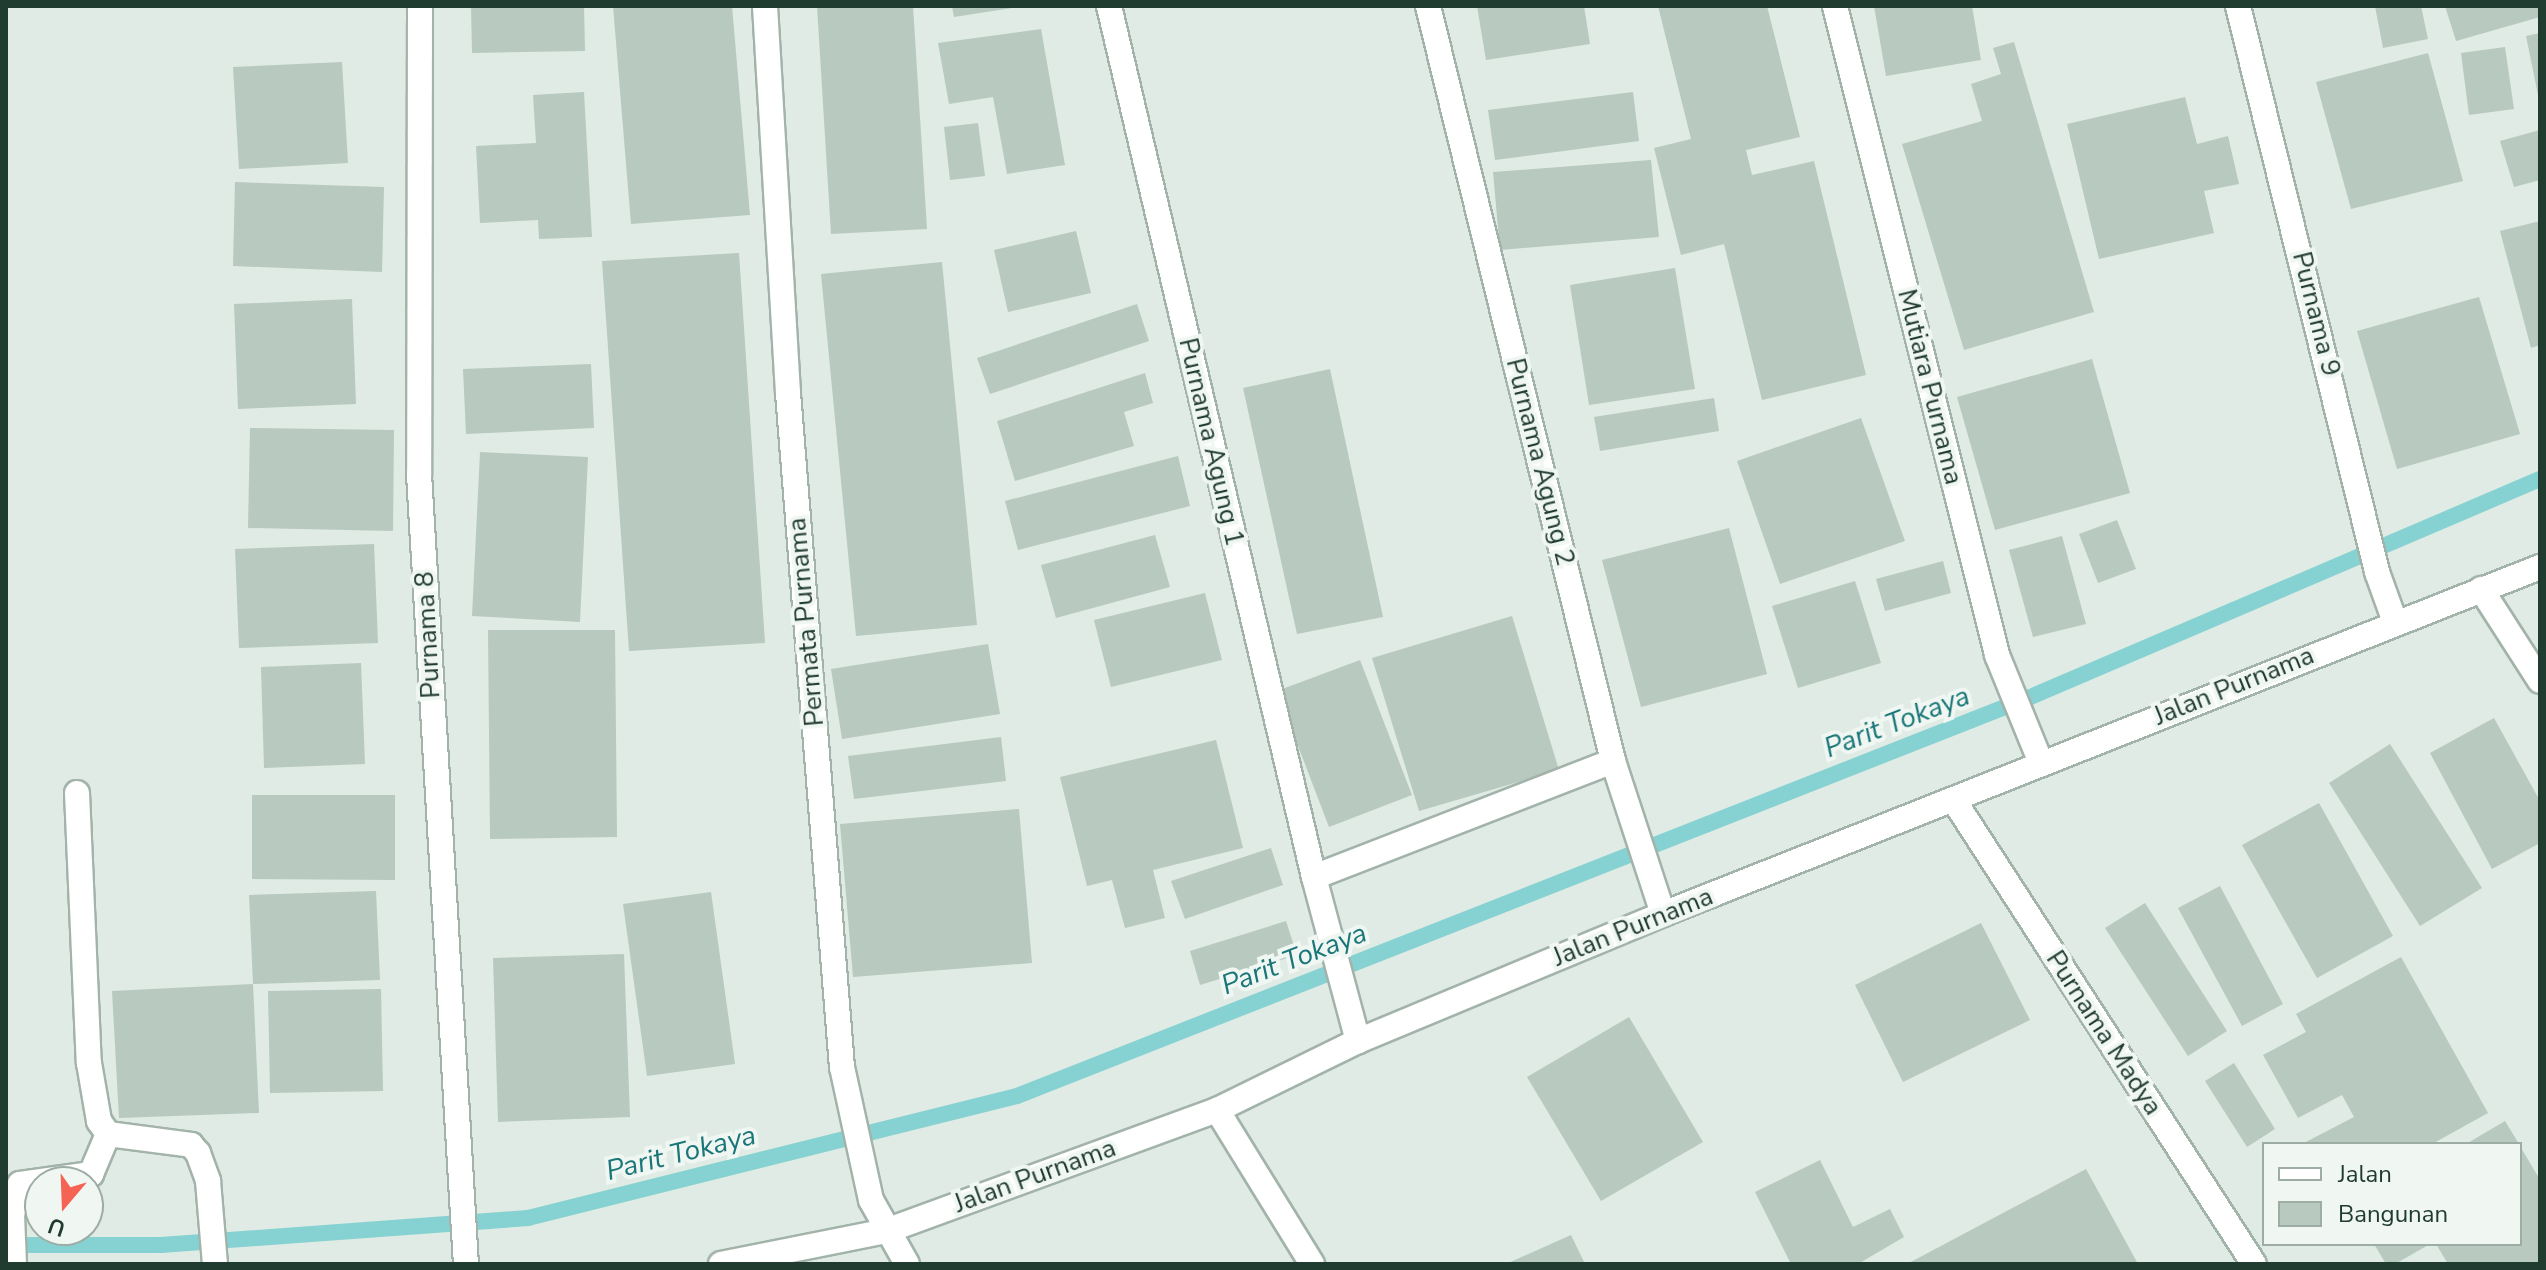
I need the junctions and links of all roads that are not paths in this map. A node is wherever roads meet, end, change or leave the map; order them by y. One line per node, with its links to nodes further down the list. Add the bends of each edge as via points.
1 (420, 6): 23 (street, Purnama 8, via 419,474)
2 (765, 6): 20 (street, Permata Purnama, via 788,393 842,1067 871,1200)
3 (1109, 6): 15 (street, Purnama Agung 1)
4 (1428, 6): 11 (street, Purnama Agung 2)
5 (1835, 6): 12 (street, Mutiara Purnama, via 1997,655)
6 (2238, 6): 9 (street, Purnama 9, via 2377,572)
7 (2540, 567): 8 (street, Jalan Purnama)
8 (2481, 589): 9 (street, Jalan Purnama); 10 (street)
9 (2395, 622): 12 (street, Jalan Purnama)
10 (2540, 681)
11 (1613, 761): 15 (street); 16 (street, Purnama Agung 2)
12 (2041, 763): 14 (street, Jalan Purnama)
13 (77, 793): 19 (street, via 89,1063 99,1121)
14 (1955, 802): 16 (street, Jalan Purnama); 27 (street, Purnama Madya)
15 (1314, 877): 17 (street, Purnama Agung 1)
16 (1663, 914): 17 (street, Jalan Purnama)
17 (1358, 1041): 18 (street, Jalan Purnama)
18 (1217, 1110): 20 (street, Jalan Purnama); 26 (street)
19 (108, 1134): 21 (street, via 96,1171 25,1180 17,1189); 22 (street, via 191,1145 198,1153 208,1181)
20 (886, 1231): 24 (street, Jalan Purnama); 25 (street, Permata Purnama)
21 (14, 1264)
22 (215, 1264)
23 (466, 1264)
24 (721, 1264)
25 (907, 1264)
26 (1312, 1264)
27 (2254, 1264)

